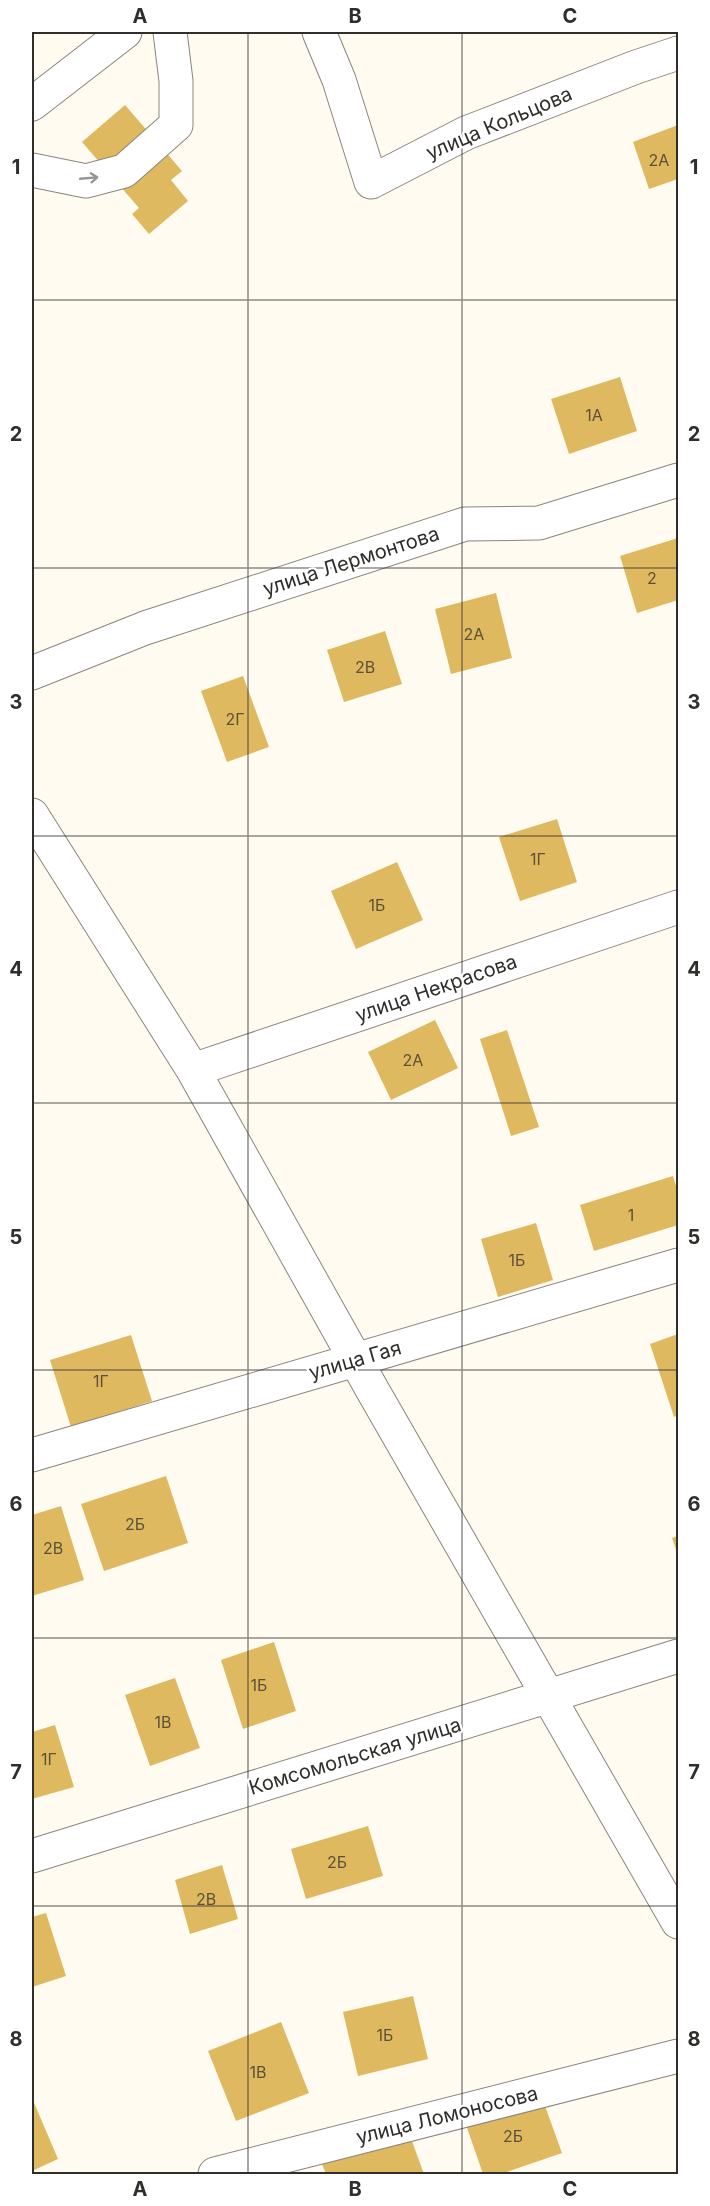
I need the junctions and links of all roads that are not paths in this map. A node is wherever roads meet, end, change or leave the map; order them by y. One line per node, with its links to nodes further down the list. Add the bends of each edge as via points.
1 (126, 32): 5 (street)
2 (170, 32): 6 (street, one-way to 2, via 86,181 124,171 176,125)
3 (319, 32): 4 (street, улица Кольцова, via 339,80 371,182 466,132)
4 (678, 53)
5 (32, 104)
6 (32, 170)
7 (678, 480): 8 (street, улица Лермонтова, via 539,523 465,524 146,628)
8 (32, 673)
9 (32, 815): 11 (street)
10 (678, 907): 11 (street, улица Некрасова)
11 (194, 1070): 13 (street)
12 (678, 1265): 13 (street, улица Гая)
13 (356, 1360): 14 (street, улица Гая); 16 (street)
14 (32, 1455)
15 (678, 1656): 16 (street, Комсомольская улица)
16 (550, 1696): 17 (street, Комсомольская улица); 18 (street)
17 (32, 1856)
18 (678, 1922)
19 (678, 2056): 20 (street, улица Ломоносова)
20 (215, 2175)

